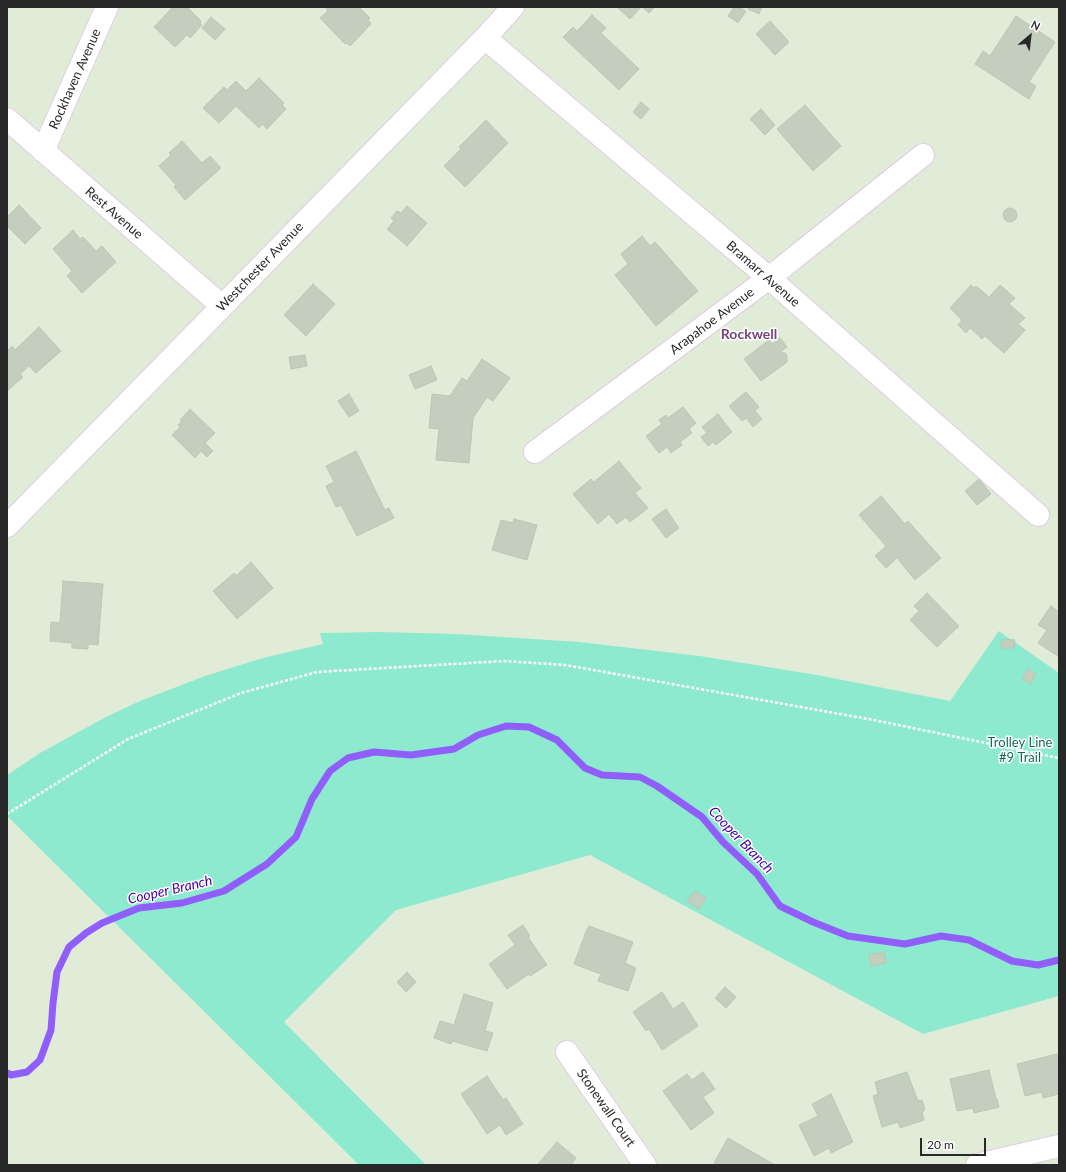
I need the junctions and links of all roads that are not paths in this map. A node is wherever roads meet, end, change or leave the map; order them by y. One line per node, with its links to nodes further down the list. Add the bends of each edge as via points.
1 (107, 7): 5 (street, Rockhaven Avenue)
2 (513, 7): 3 (street, Westchester Avenue)
3 (484, 38): 7 (street, Bramarr Avenue); 8 (street, Westchester Avenue)
4 (7, 119): 5 (street, Rest Avenue)
5 (43, 151): 8 (street, Rest Avenue)
6 (924, 155): 7 (street, Arapahoe Avenue)
7 (769, 278): 9 (street, Arapahoe Avenue); 10 (street, Bramarr Avenue)
8 (222, 306): 11 (street, Westchester Avenue)
9 (535, 452)
10 (1038, 515)
11 (7, 526)
12 (567, 1052): 14 (street, Stonewall Court)
13 (1059, 1146): 15 (street)
14 (645, 1165)
15 (977, 1165)

